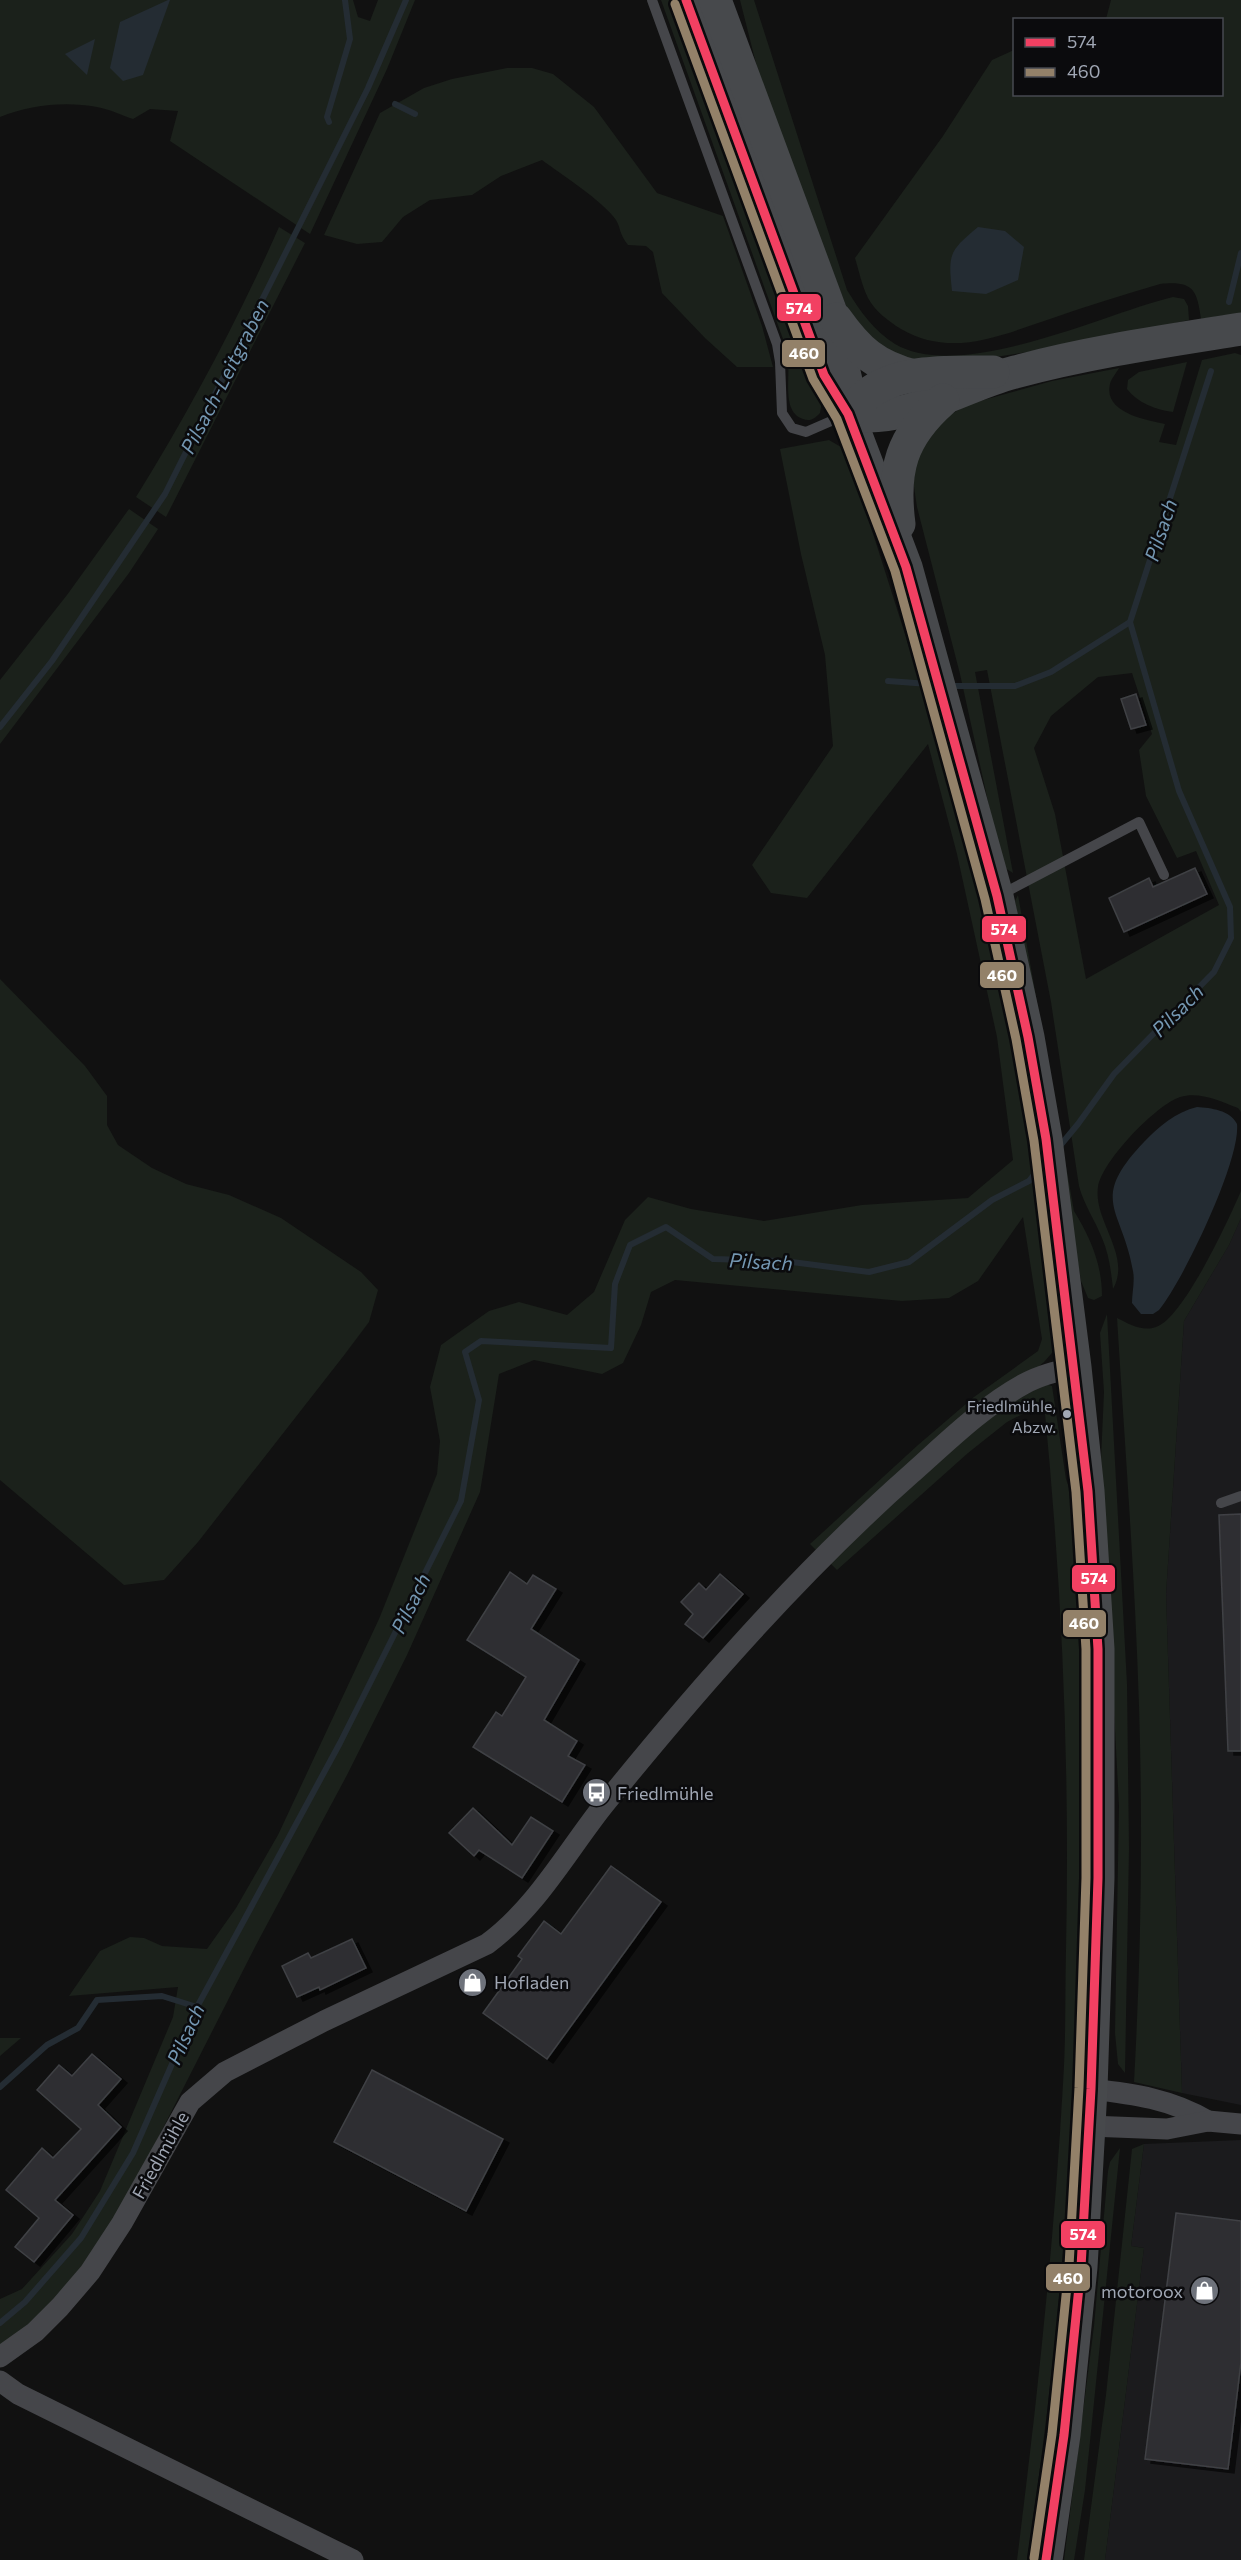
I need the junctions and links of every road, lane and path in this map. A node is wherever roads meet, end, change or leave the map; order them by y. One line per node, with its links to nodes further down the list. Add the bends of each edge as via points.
1 (652, 0): 9 (lane, via 777,344 782,413 792,428 806,432)
2 (686, 0): 9 (main road, via 825,375)
3 (715, 0): 4 (main road)
4 (830, 310): 7 (main road, via 850,339 868,356); 9 (main road, via 849,387)
5 (1241, 329): 6 (main road)
6 (1013, 372): 7 (main road); 8 (main road)
7 (914, 376): 9 (main road, via 872,391)
8 (943, 400): 9 (main road, via 875,417); 10 (main road, via 919,424 900,459 897,496)
9 (848, 414): 10 (main road)
10 (906, 567): 12 (main road)
11 (1164, 875): 12 (lane, via 1139,822)
12 (997, 896): 13 (main road, via 1046,1139)
13 (1075, 1367): 16 (main road, via 1098,1649 1098,1878); 20 (street, Friedlmühle, via 1037,1377 991,1406 819,1559 663,1733 506,1930 487,1944 225,2072 190,2102 122,2223 90,2271 35,2332)
14 (1241, 1496): 15 (lane)
15 (1221, 1503)
16 (1091, 2090): 17 (street, via 1156,2098); 19 (main road)
17 (1208, 2121): 18 (street); 19 (street, via 1167,2129)
18 (1241, 2124)
19 (1089, 2126): 23 (main road, via 1073,2356)
20 (0, 2357)
21 (0, 2381): 22 (street, via 18,2394)
22 (353, 2560)
23 (1046, 2560)

